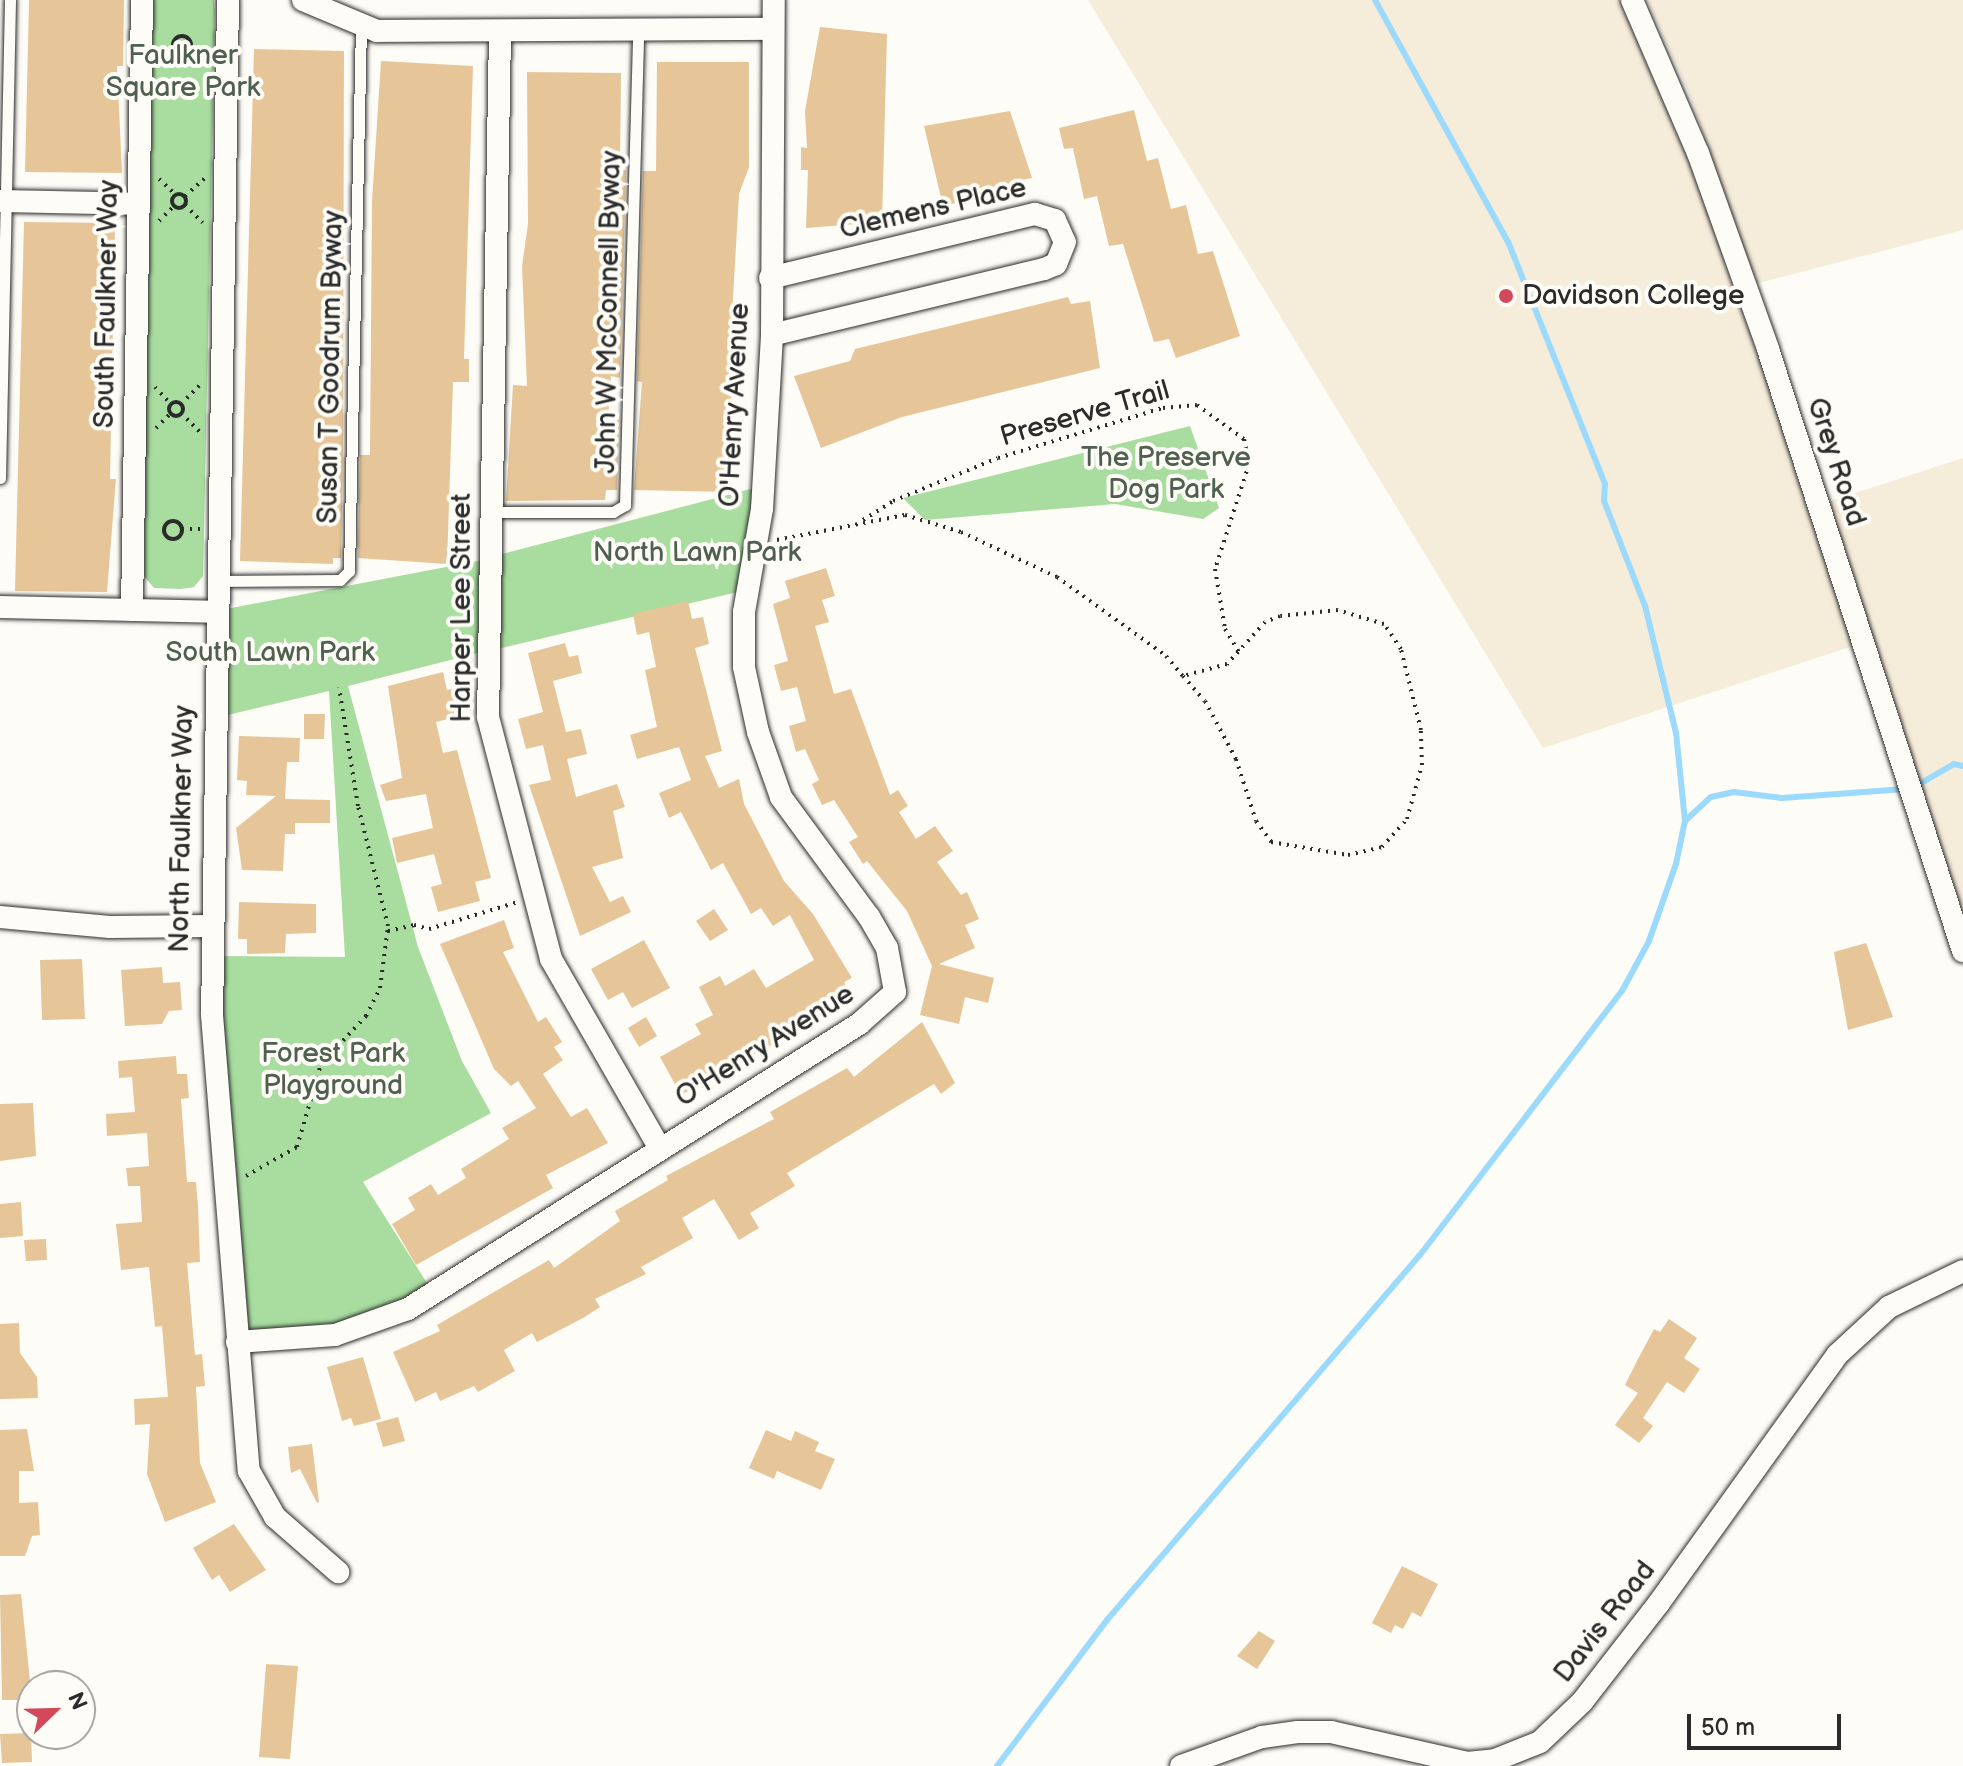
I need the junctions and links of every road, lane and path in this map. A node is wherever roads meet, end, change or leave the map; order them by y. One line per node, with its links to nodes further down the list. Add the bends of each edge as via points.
1 (10, 0): 12 (lane)
2 (142, 0): 14 (street, South Faulkner Way)
3 (228, 0): 23 (street, North Faulkner Way)
4 (303, 0): 7 (street)
5 (774, 0): 8 (street, O'Henry Avenue)
6 (1632, 0): 34 (street, Grey Road, via 1698,153 1768,349)
7 (361, 26): 9 (street, via 400,33); 23 (lane, Susan T Goodrum Byway, via 349,571 340,580)
8 (773, 29): 10 (street); 15 (street, O'Henry Avenue)
9 (500, 32): 10 (street); 19 (street, Harper Lee Street)
10 (638, 32): 19 (lane, John W McConnell Byway, via 625,505 613,512)
11 (182, 54): 11 (path, via 191,45 183,36 173,44)
12 (5, 68): 13 (lane)
13 (3, 202): 14 (street); 17 (lane)
14 (138, 204): 25 (street, South Faulkner Way)
15 (770, 278): 16 (street, O'Henry Avenue); 16 (street, Clemens Place, via 1035,214 1055,220 1065,242 1056,264 1044,269)
16 (772, 335): 22 (street, O'Henry Avenue)
17 (2, 336): 18 (lane)
18 (0, 478)
19 (492, 512): 30 (street, Harper Lee Street, via 488,717)
20 (859, 523): 22 (path, Preserve Trail); 27 (path, Preserve Trail, via 893,501 998,458 1163,408 1197,405 1244,439 1249,464 1215,569 1225,629); 28 (path, Preserve Trail, via 905,515 961,532 1057,577 1166,656)
21 (172, 538): 21 (path, via 182,532 176,521 165,526)
22 (755, 545): 35 (street, O'Henry Avenue, via 743,642 758,732 788,809 887,948 895,992 885,1007)
23 (215, 581): 26 (street, North Faulkner Way)
24 (0, 606): 25 (street)
25 (132, 610): 26 (street)
26 (214, 612): 32 (street, North Faulkner Way)
27 (1239, 652): 28 (path, Preserve Trail, via 1227,664); 28 (path, Preserve Trail, via 1265,622 1280,616 1338,610 1384,624 1401,649 1422,765 1407,819 1382,847 1348,855 1271,842 1256,821 1236,759 1205,701)
28 (1183, 676)
29 (339, 688): 33 (path, via 358,806)
30 (531, 898): 33 (path, via 429,929 410,925); 35 (street, Harper Lee Street, via 551,959)
31 (0, 917): 32 (street, via 110,927)
32 (209, 926): 36 (street, North Faulkner Way)
33 (388, 932): 36 (path, via 376,1000 321,1064 301,1140 291,1153)
34 (1963, 951)
35 (659, 1147): 38 (street, O'Henry Avenue, via 385,1320 335,1335)
36 (226, 1186): 38 (street, North Faulkner Way)
37 (1963, 1271): 40 (street, Davis Road, via 1889,1307 1837,1355 1659,1603 1582,1702 1540,1742 1495,1760 1467,1763 1331,1732 1298,1732 1248,1741)
38 (237, 1342): 39 (street, North Faulkner Way, via 244,1444 256,1490 275,1517)
39 (338, 1572)
40 (1181, 1766)

